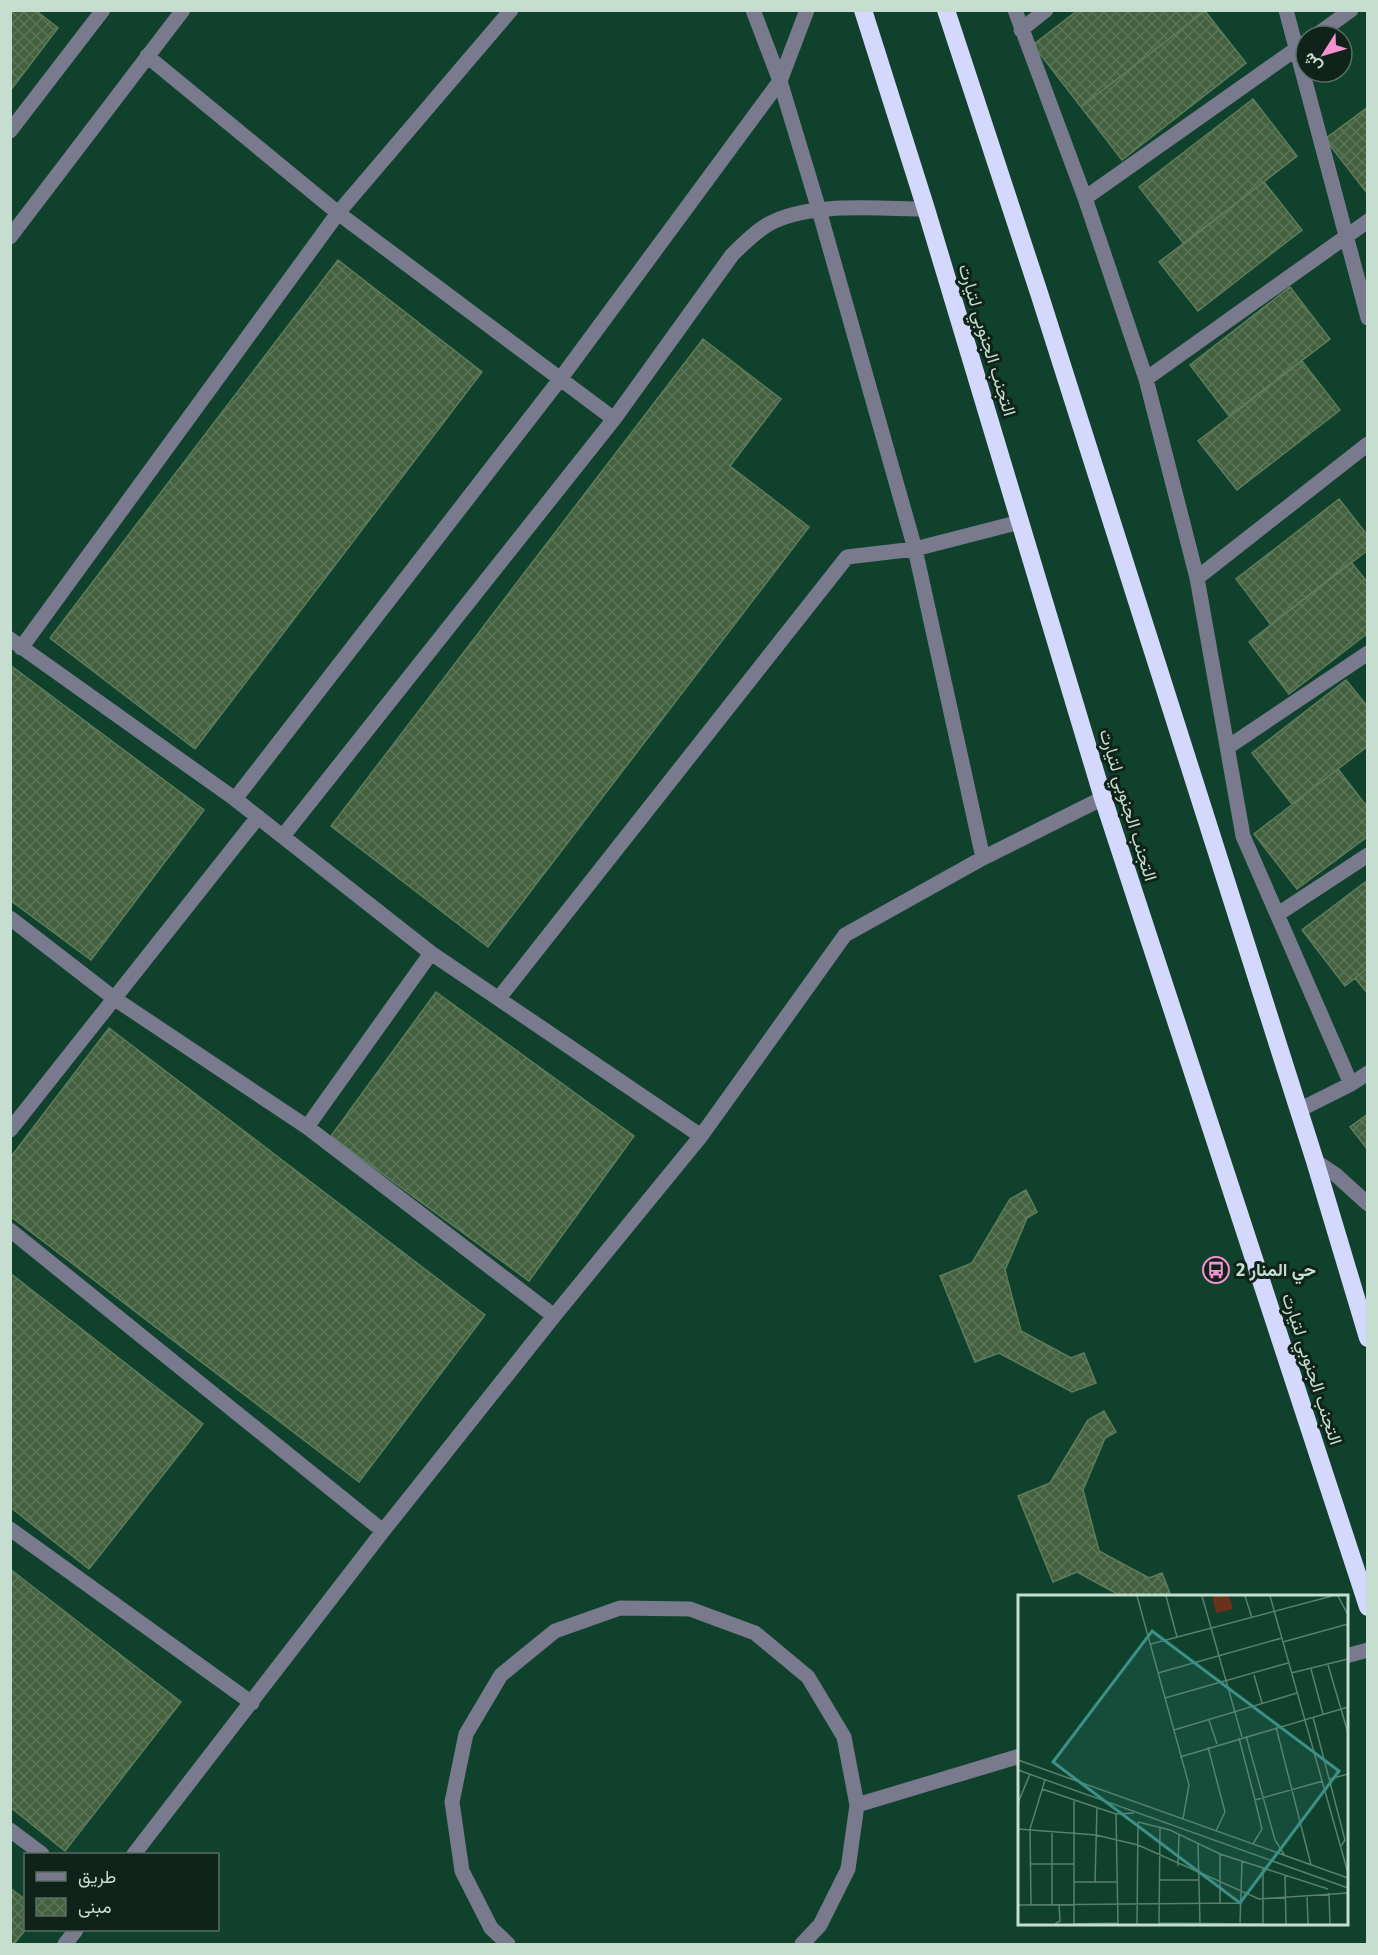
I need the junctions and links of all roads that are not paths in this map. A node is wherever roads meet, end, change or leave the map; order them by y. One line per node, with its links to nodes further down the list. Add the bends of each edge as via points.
1 (183, 10): 16 (street)
2 (511, 10): 23 (street)
3 (753, 10): 17 (street)
4 (807, 10): 17 (street)
5 (864, 10): 21 (highway, التجنب الجنوبي لتيارت)
6 (946, 10): 51 (highway)
7 (1015, 10): 14 (street)
8 (1046, 10): 14 (street)
9 (1286, 10): 13 (street)
10 (1350, 10): 12 (street)
11 (95, 13): 19 (street)
12 (1331, 24)
13 (1294, 29)
14 (1021, 30): 20 (street)
15 (1294, 51): 20 (street)
16 (147, 56): 23 (street); 25 (street)
17 (780, 81): 22 (street); 28 (street)
18 (1310, 84): 26 (street)
19 (10, 132)
20 (1085, 198): 29 (street)
21 (926, 209): 22 (street); 32 (highway, التجنب الجنوبي لتيارت)
22 (819, 210): 30 (street, via 769,224 732,255); 33 (street)
23 (338, 213): 28 (street); 35 (street)
24 (1368, 221): 26 (street)
25 (10, 237)
26 (1346, 238): 27 (street); 29 (street)
27 (1368, 318)
28 (561, 378): 30 (street); 39 (street)
29 (1146, 379): 34 (street)
30 (614, 419): 41 (street)
31 (1368, 444): 34 (street)
32 (1020, 522): 33 (street); 38 (highway, التجنب الجنوبي لتيارت)
33 (915, 549): 43 (street); 47 (street, via 847,557)
34 (1197, 578): 37 (street)
35 (16, 644): 39 (street)
36 (1368, 653): 37 (street)
37 (1228, 747): 44 (street, via 1243,836)
38 (1103, 798): 43 (street); 62 (highway, التجنب الجنوبي لتيارت)
39 (235, 799): 40 (street)
40 (258, 817): 41 (street); 48 (street)
41 (284, 836): 46 (street)
42 (1368, 855): 44 (street)
43 (983, 858): 54 (street, via 845,935)
44 (1278, 914): 50 (street)
45 (10, 918): 48 (street)
46 (431, 953): 47 (street); 52 (street)
47 (499, 998): 54 (street)
48 (115, 999): 52 (street); 53 (street)
49 (1368, 1073): 50 (street)
50 (1351, 1084): 51 (street)
51 (1299, 1110): 55 (highway)
52 (307, 1127): 58 (street)
53 (10, 1130)
54 (701, 1136): 58 (street)
55 (1315, 1161): 56 (street); 59 (highway)
56 (1368, 1204)
57 (10, 1230): 61 (street)
58 (554, 1316): 61 (street)
59 (1368, 1338)
60 (10, 1529): 65 (street)
61 (383, 1531): 65 (street)
62 (1368, 1607)
63 (1368, 1650): 64 (street)
64 (1348, 1656)
65 (252, 1703): 70 (street)
66 (1018, 1757): 67 (street)
67 (857, 1805): 73 (street, via 844,1737 808,1677 755,1633 690,1609 620,1608 555,1631 501,1675 466,1734 452,1802 462,1871 491,1928); 74 (street, via 848,1869 820,1926)
68 (10, 1830): 69 (street)
69 (41, 1853)
70 (135, 1853)
71 (75, 1931): 72 (street)
72 (65, 1944)
73 (508, 1944)
74 (802, 1944)

